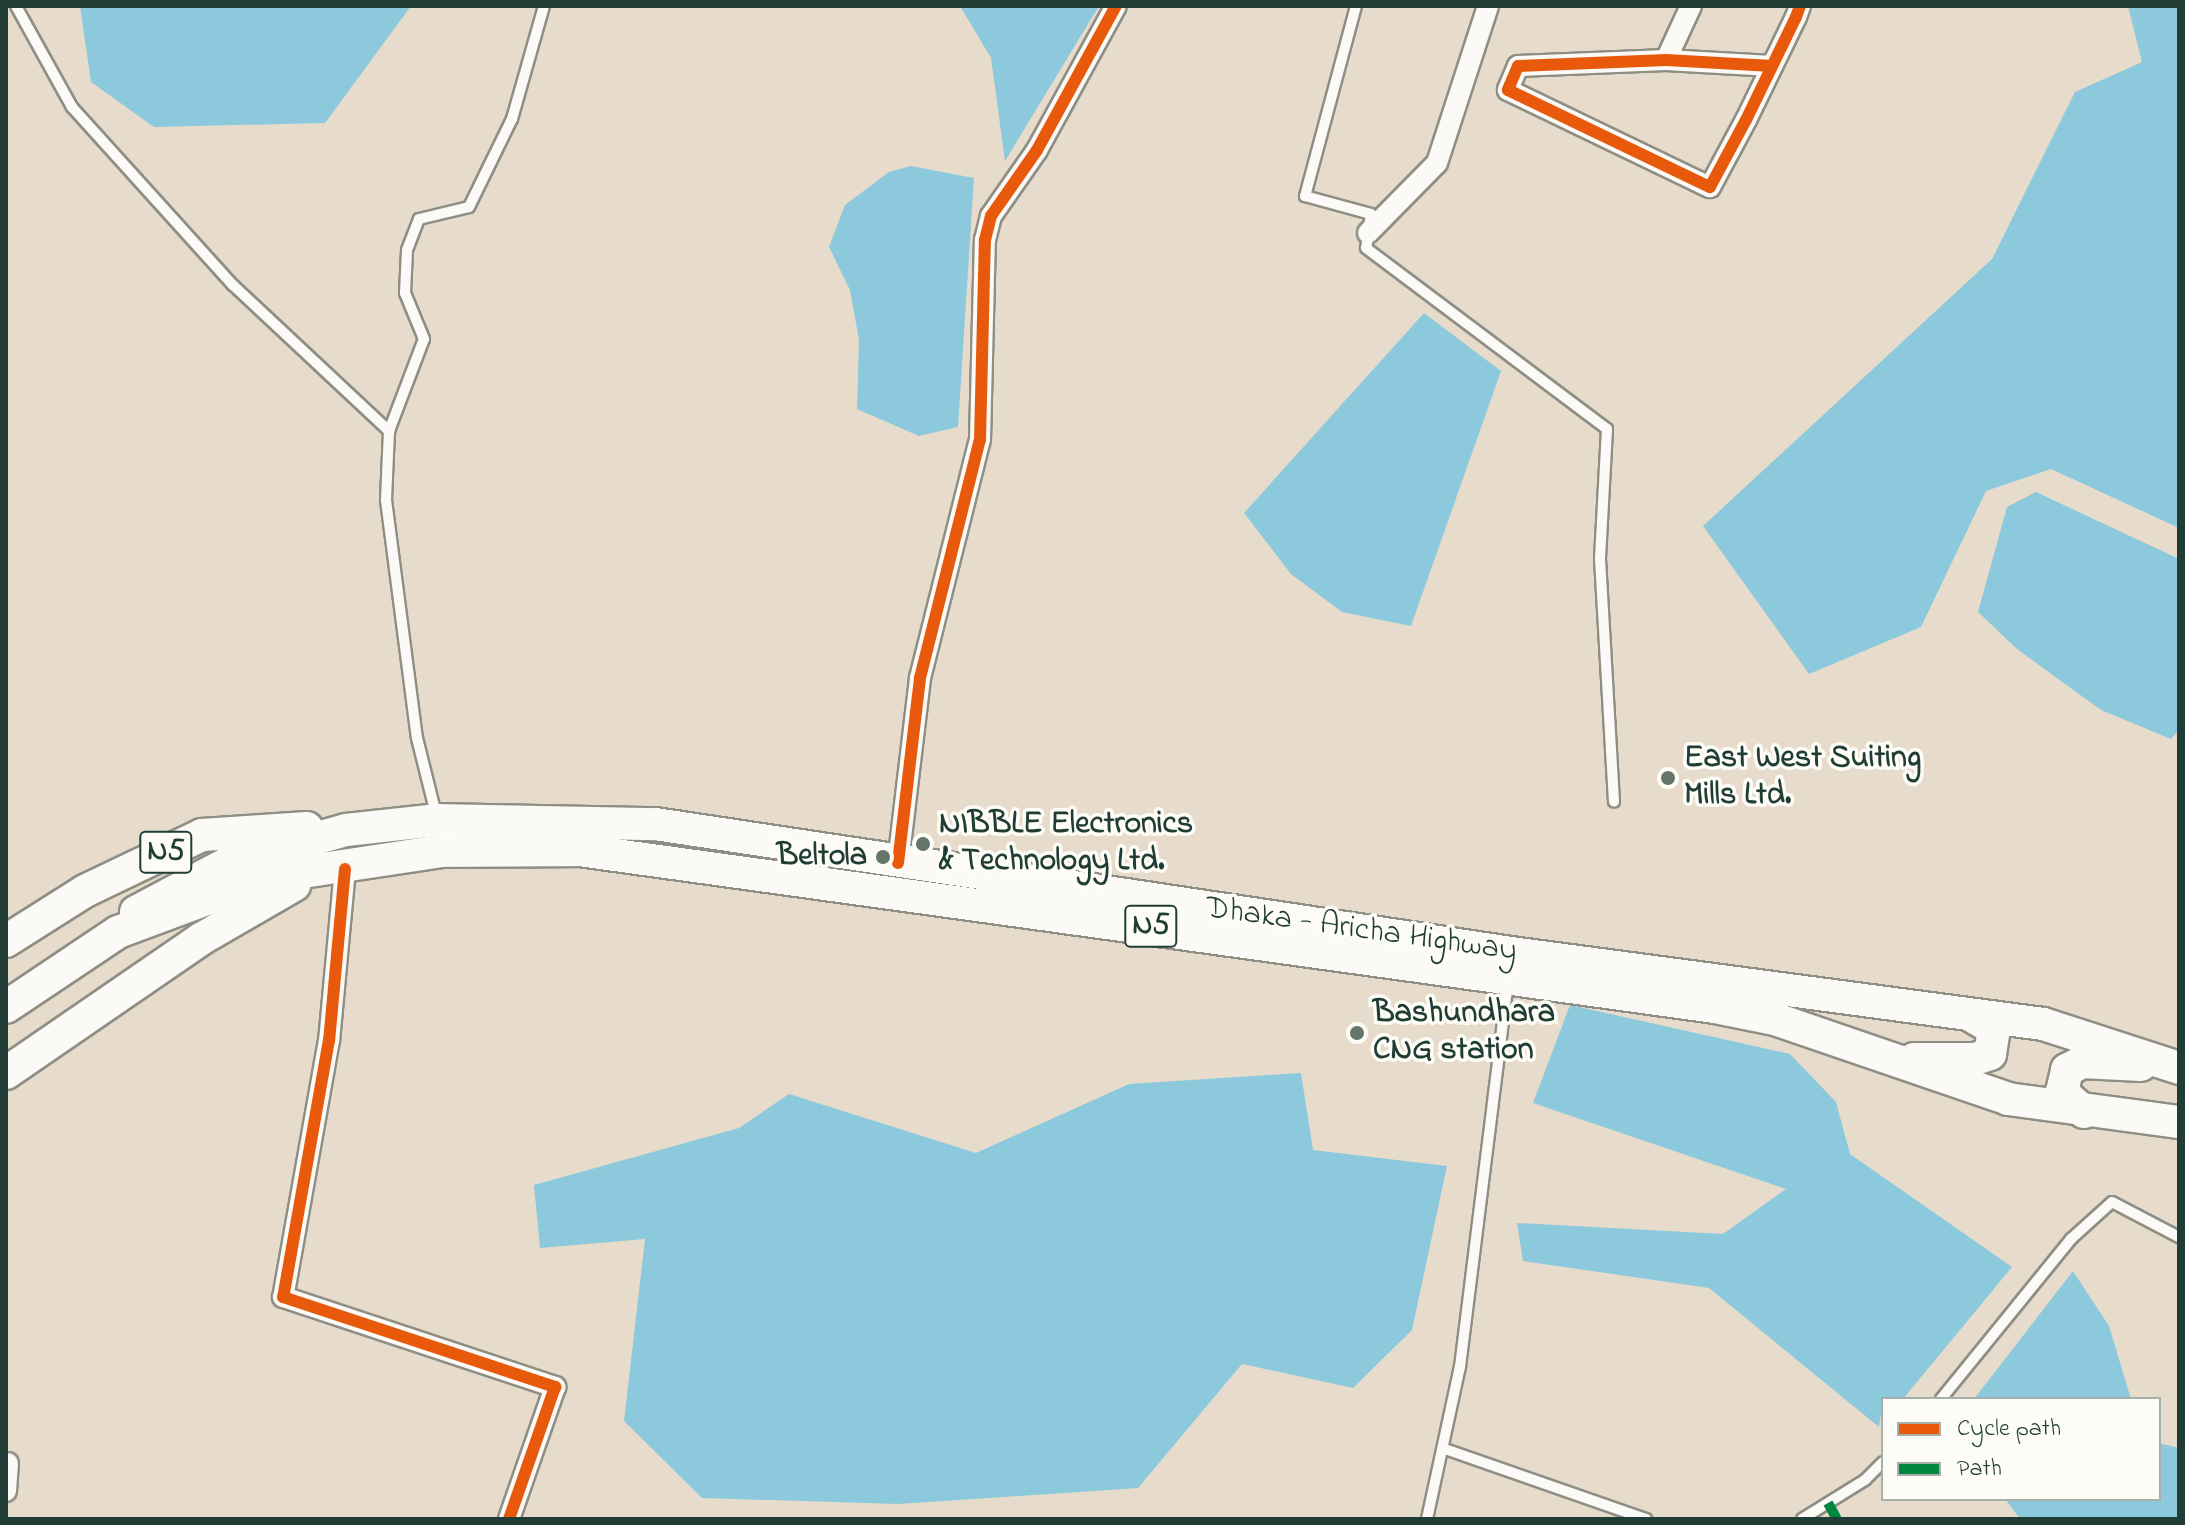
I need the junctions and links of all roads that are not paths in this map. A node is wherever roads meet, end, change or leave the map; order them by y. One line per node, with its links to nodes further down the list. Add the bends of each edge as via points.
1 (16, 6): 11 (lane, via 72,107 233,285)
2 (544, 6): 11 (lane, via 512,119 469,207 419,219 407,250 405,293 424,339)
3 (1116, 6): 15 (street, via 1037,150 991,216 985,240 980,440 920,678)
4 (1356, 6): 10 (lane, via 1305,196 1371,214)
5 (1488, 6): 10 (street, via 1437,163)
6 (1691, 6): 8 (street)
7 (1800, 6): 9 (street)
8 (1666, 60): 9 (street); 9 (street, via 1518,66 1508,90 1710,187)
9 (1772, 66)
10 (1368, 233): 12 (lane, via 1366,248 1607,429 1600,559)
11 (389, 431): 13 (lane, via 387,515 417,738)
12 (1614, 802)
13 (438, 820): 14 (highway, Dhaka - Aricha Highway / N5); 15 (highway, Dhaka - Aricha Highway / N5, via 655,824)
14 (346, 830): 17 (highway, Dhaka - Aricha Highway / N5, via 196,877 148,902); 18 (highway, Dhaka - Aricha Highway / N5, via 278,827 202,835 85,891)
15 (898, 863): 21 (highway, Dhaka - Aricha Highway / N5, via 1511,953)
16 (336, 870): 17 (highway, N5, via 263,878); 19 (highway, N5, via 441,851 579,850); 23 (highway, via 223,925); 33 (street, via 329,1040 283,1297 555,1387)
17 (118, 932): 20 (highway, N5)
18 (6, 941)
19 (1508, 979): 22 (highway, N5, via 1760,1016); 29 (lane, via 1491,1142)
20 (6, 1007)
21 (1961, 1012): 22 (highway, via 1994,1029 1990,1054 1975,1059); 24 (highway, Dhaka - Aricha Highway / N5, via 2083,1033)
22 (1880, 1058): 25 (highway, N5, via 2008,1099)
23 (13, 1063)
24 (2179, 1068): 25 (highway, via 2082,1062 2067,1070 2062,1092)
25 (2084, 1112): 26 (highway, N5)
26 (2179, 1122)
27 (2179, 1237): 28 (lane, via 2112,1202 2071,1239)
28 (1943, 1397)
29 (1445, 1449): 34 (lane); 35 (lane)
30 (8, 1463): 32 (street)
31 (1881, 1464): 36 (lane)
32 (6, 1491)
33 (509, 1519)
34 (1427, 1519)
35 (1646, 1519)
36 (1802, 1519)

